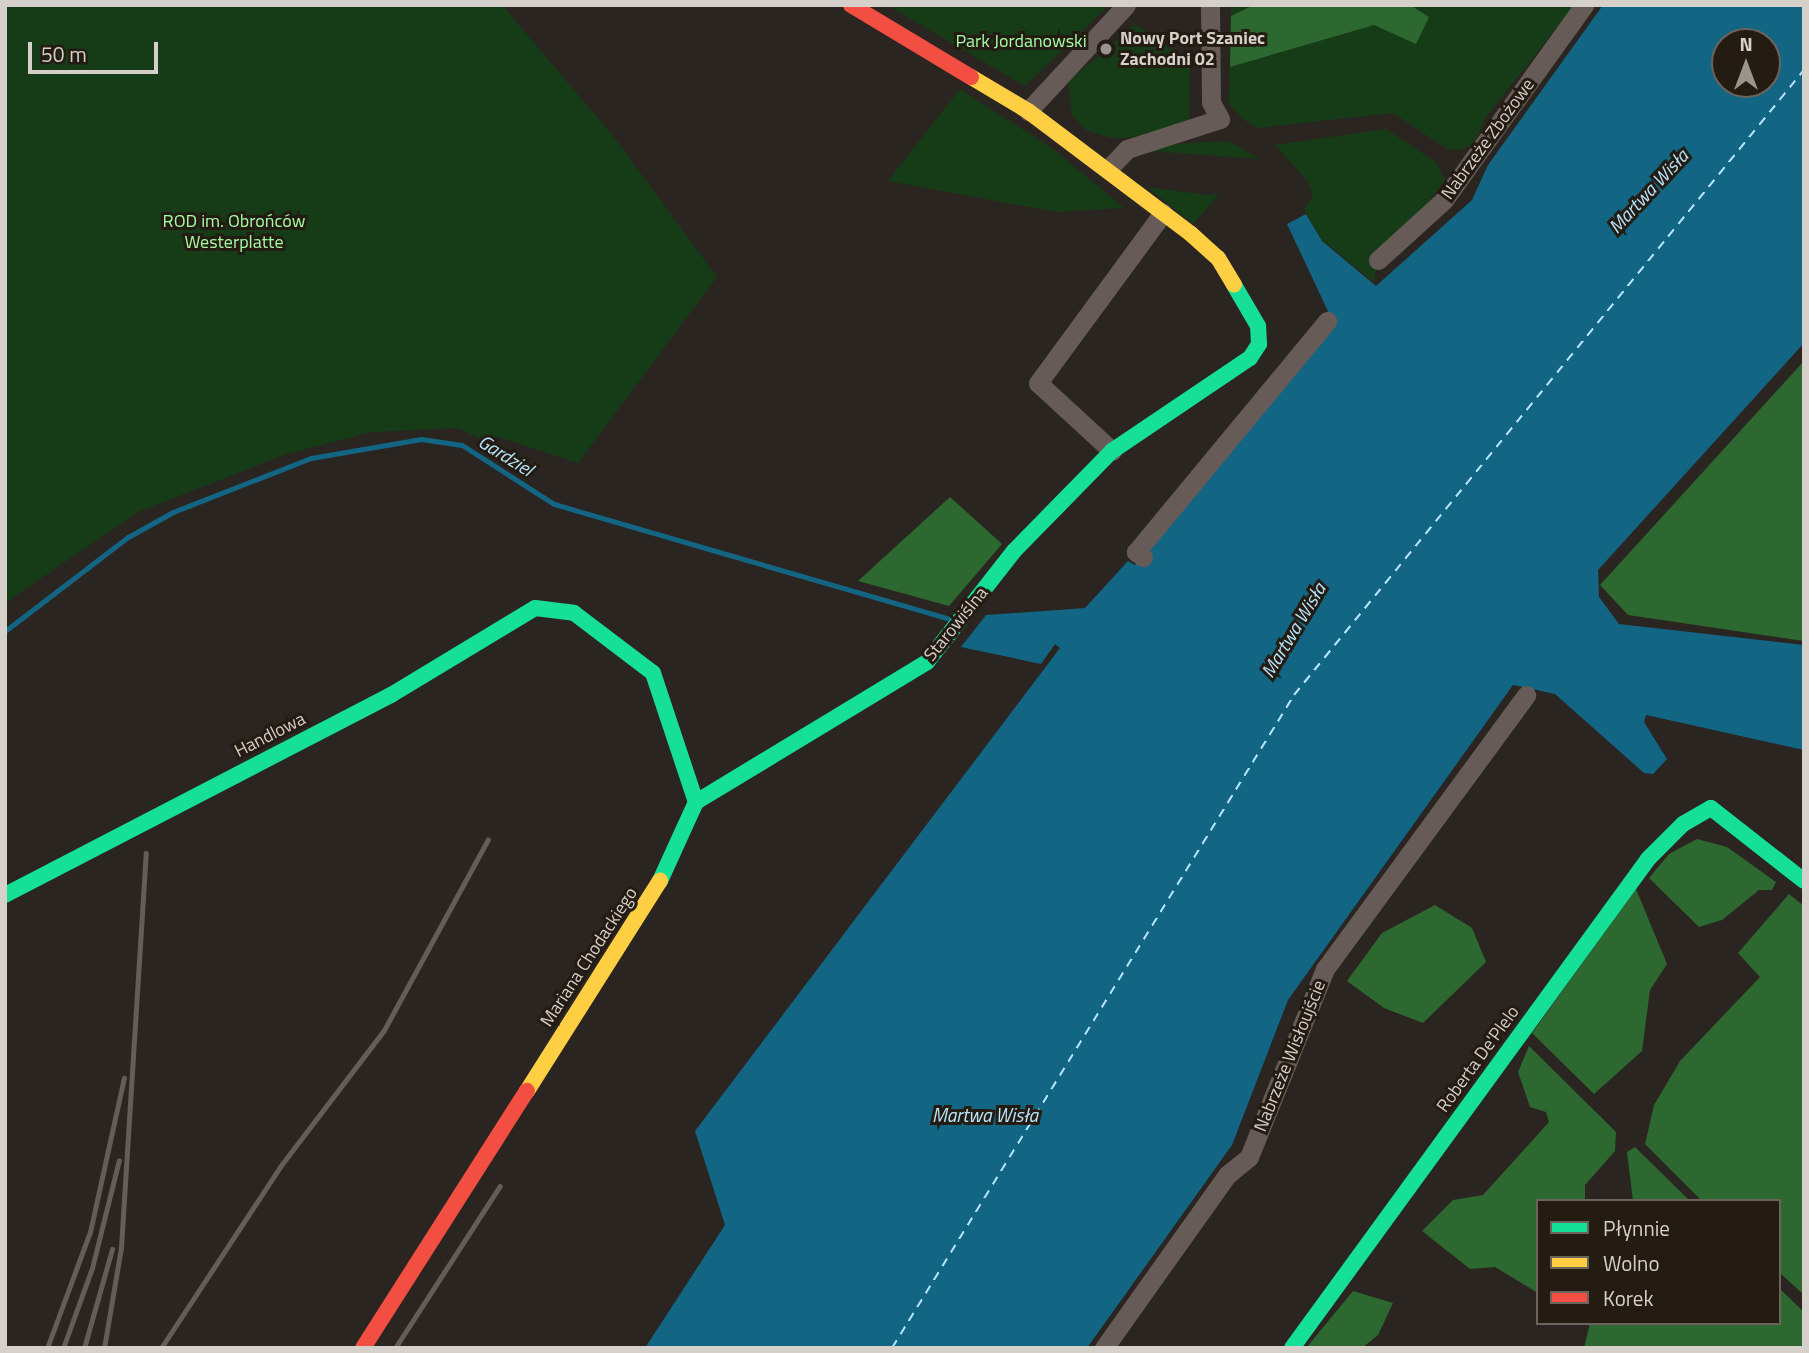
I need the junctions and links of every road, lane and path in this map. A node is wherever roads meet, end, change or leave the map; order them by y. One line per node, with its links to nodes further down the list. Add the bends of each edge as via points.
1 (851, 5): 5 (street, Starowiślna)
2 (1126, 5): 5 (street)
3 (1210, 5): 6 (street, via 1211,102 1220,119 1127,149)
4 (1584, 5): 8 (street, Nabrzeże Zbożowe, via 1444,200)
5 (1028, 111): 6 (street, Starowiślna)
6 (1108, 169): 7 (street, Starowiślna)
7 (1163, 213): 10 (street, via 1038,383); 10 (street, Starowiślna, via 1218,258 1258,326 1259,344 1250,358)
8 (1378, 260)
9 (1327, 321): 11 (street, via 1136,552)
10 (1112, 451): 13 (street, Starowiślna, via 1014,551 945,642 905,677)
11 (1143, 557)
12 (1526, 695): 17 (street, Nabrzeże Wisłoujście, via 1325,969 1249,1157 1227,1175)
13 (696, 802): 15 (street, Handlowa, via 653,673 626,647 574,612 550,607 521,615 391,695); 16 (street, Mariana Chodackiego, via 650,898)
14 (1804, 880): 18 (street, Roberta De'Plelo, via 1711,808 1683,824 1648,859)
15 (5, 895)
16 (363, 1348)
17 (1104, 1348)
18 (1292, 1348)

